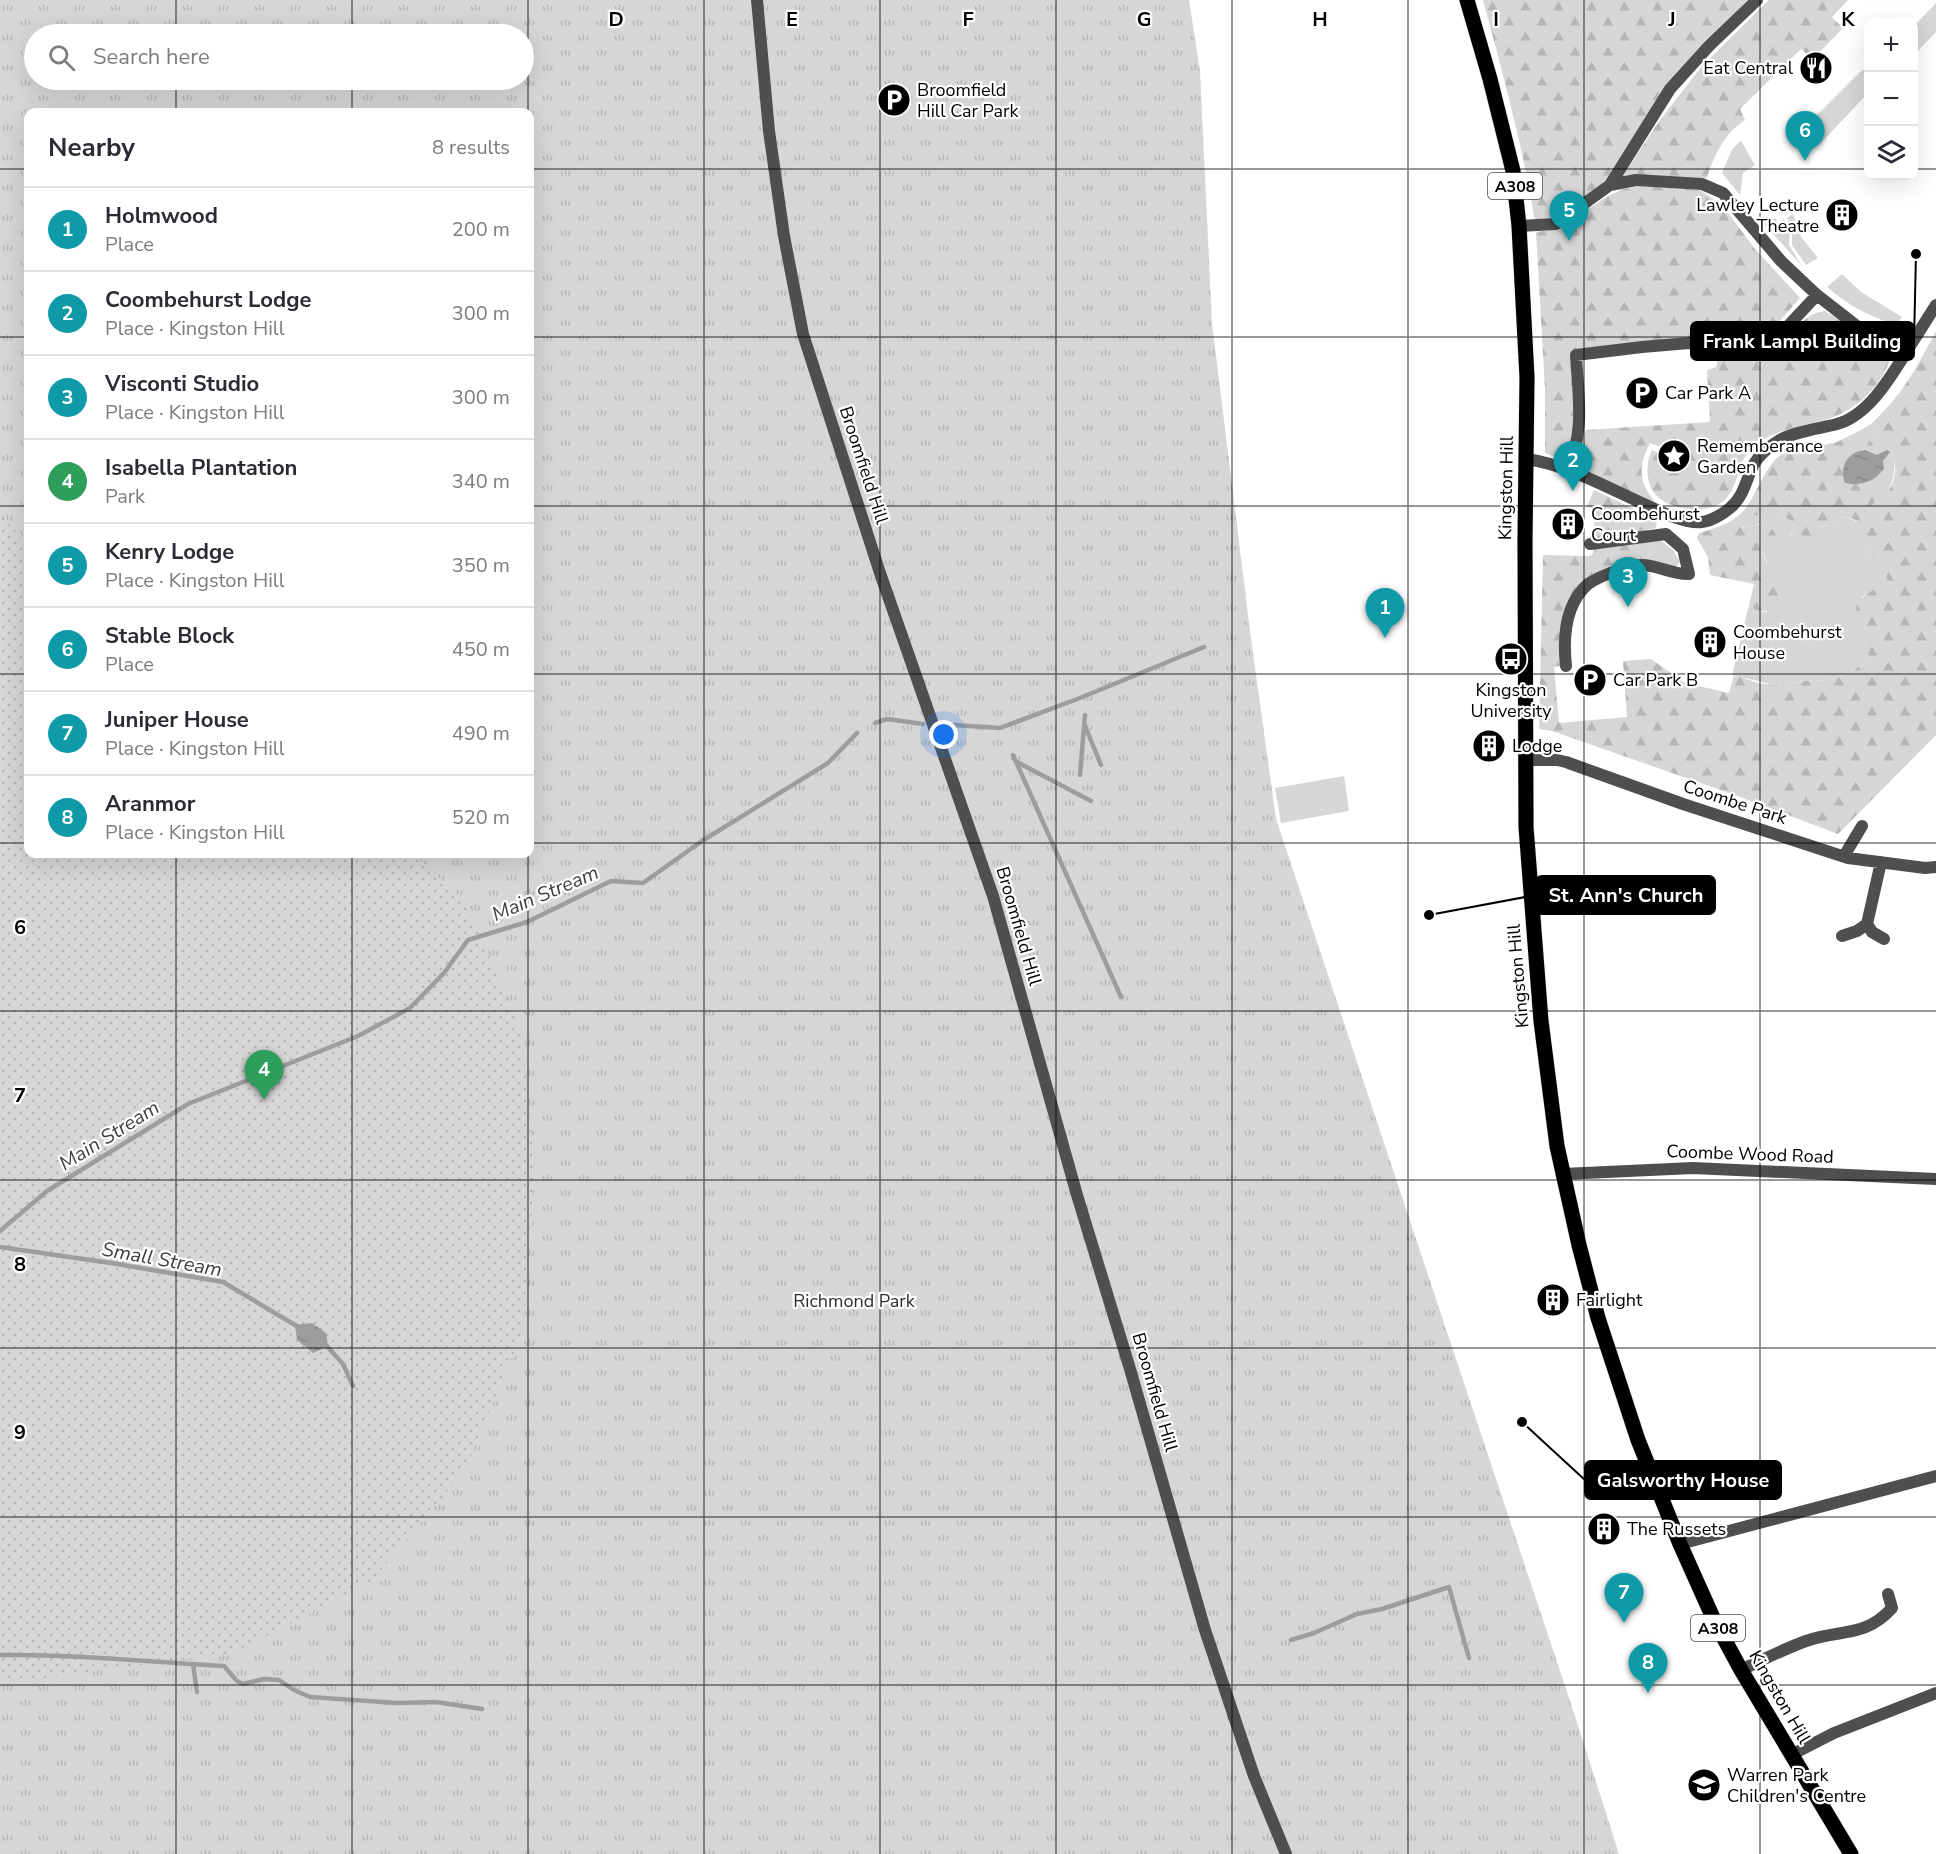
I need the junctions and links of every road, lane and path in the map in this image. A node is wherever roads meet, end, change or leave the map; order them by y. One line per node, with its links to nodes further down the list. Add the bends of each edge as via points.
1 (757, 0): 31 (street, Broomfield Hill, via 769,131 803,334 880,573 993,896 1204,1630 1254,1776)
2 (1467, 0): 5 (main road, Kingston Hill / A308, via 1513,171)
3 (1757, 0): 4 (street, via 1670,89)
4 (1610, 185): 5 (street, via 1556,224); 6 (street, via 1636,180 1702,184 1723,193 1781,261)
5 (1519, 226): 9 (main road, Kingston Hill / A308)
6 (1817, 295): 8 (street, via 1867,334); 10 (street, via 1764,347 1748,350 1689,343 1576,356 1580,428)
7 (1936, 305): 8 (street)
8 (1910, 346): 11 (street, via 1865,409 1841,423 1783,438 1764,452 1732,507 1701,522)
9 (1527, 459): 10 (street); 15 (main road, Kingston Hill / A308)
10 (1566, 470): 11 (street)
11 (1667, 514): 12 (street)
12 (1663, 533): 13 (street); 14 (street, via 1683,549 1689,574 1645,565 1627,567 1588,584 1576,598 1567,620 1563,644)
13 (1590, 544)
14 (1566, 666)
15 (1526, 760): 17 (street, Coombe Park, via 1566,762); 23 (main road, Kingston Hill / A308, via 1534,951 1549,1091)
16 (1862, 825): 17 (street)
17 (1844, 856): 18 (street, Coombe Park)
18 (1881, 862): 19 (street, Coombe Park); 20 (street)
19 (1936, 867)
20 (1867, 924): 21 (street); 22 (street)
21 (1842, 936)
22 (1884, 939)
23 (1563, 1174): 24 (street, Coombe Wood Road, via 1693,1168); 26 (main road, Kingston Hill / A308, via 1598,1318 1638,1440)
24 (1936, 1179)
25 (1936, 1476): 26 (street)
26 (1680, 1544): 28 (main road, Kingston Hill / A308)
27 (1888, 1594): 28 (street, via 1892,1608 1881,1620 1857,1631 1807,1640)
28 (1741, 1670): 30 (main road, Kingston Hill / A308)
29 (1936, 1693): 30 (street, via 1834,1733)
30 (1791, 1755): 32 (main road, Kingston Hill / A308)
31 (1286, 1854)
32 (1851, 1854)

